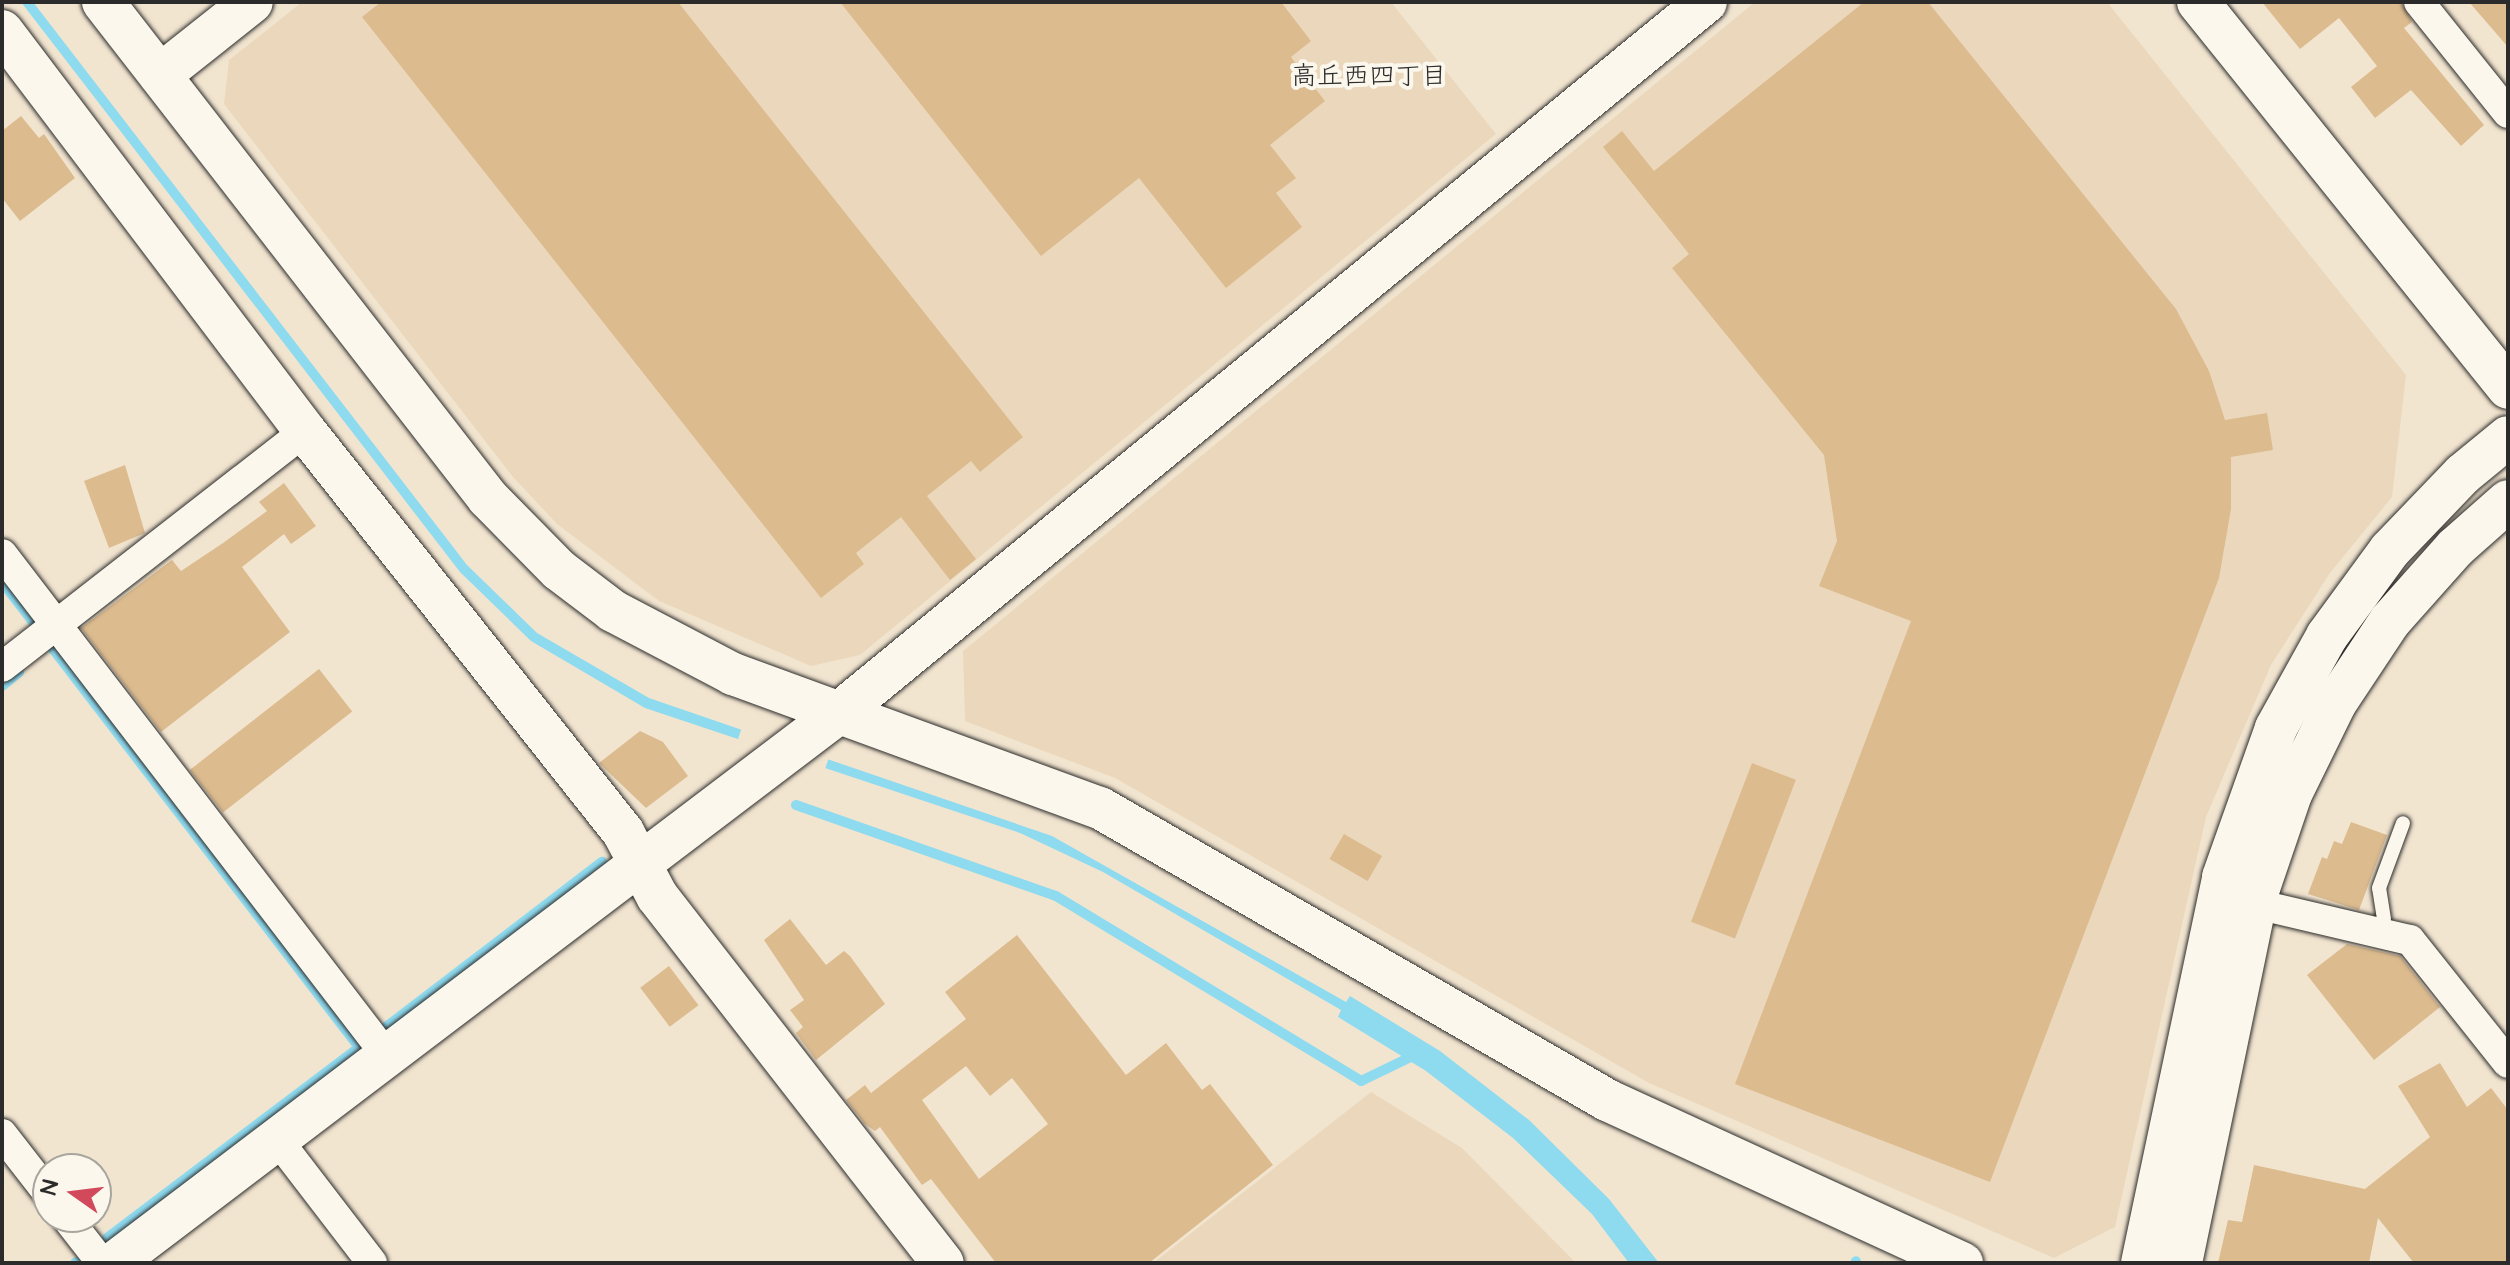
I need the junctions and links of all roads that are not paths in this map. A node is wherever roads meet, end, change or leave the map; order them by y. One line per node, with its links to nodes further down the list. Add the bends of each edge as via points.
1 (103, 2): 7 (street)
2 (252, 2): 7 (street)
3 (1706, 2): 16 (street)
4 (2198, 2): 9 (street)
5 (2419, 2): 8 (street)
6 (2, 31): 10 (street)
7 (160, 75): 16 (street, via 488,498 535,548 586,592 671,646)
8 (2508, 113)
9 (2508, 388)
10 (305, 431): 14 (street); 18 (street, via 623,832)
11 (2508, 437): 32 (street, via 2463,474 2390,550 2327,636 2276,728 2223,877)
12 (2508, 501): 19 (street, via 2422,583 2335,704 2291,794)
13 (2, 554): 14 (street)
14 (56, 625): 15 (street); 21 (street)
15 (2, 667)
16 (824, 724): 18 (street); 31 (street, via 1100,808 1607,1100)
17 (2403, 823): 20 (lane, via 2379,888)
18 (640, 864): 21 (street); 30 (street, via 657,896)
19 (2256, 904): 22 (street, via 2410,940); 33 (street)
20 (2384, 919)
21 (387, 1056): 24 (street)
22 (2508, 1063)
23 (2, 1134): 25 (street)
24 (277, 1139): 28 (street); 29 (street)
25 (32, 1172)
26 (79, 1233): 27 (street)
27 (102, 1263)
28 (114, 1263)
29 (372, 1263)
30 (943, 1263)
31 (1962, 1263)
32 (2142, 1263)
33 (2181, 1263)

